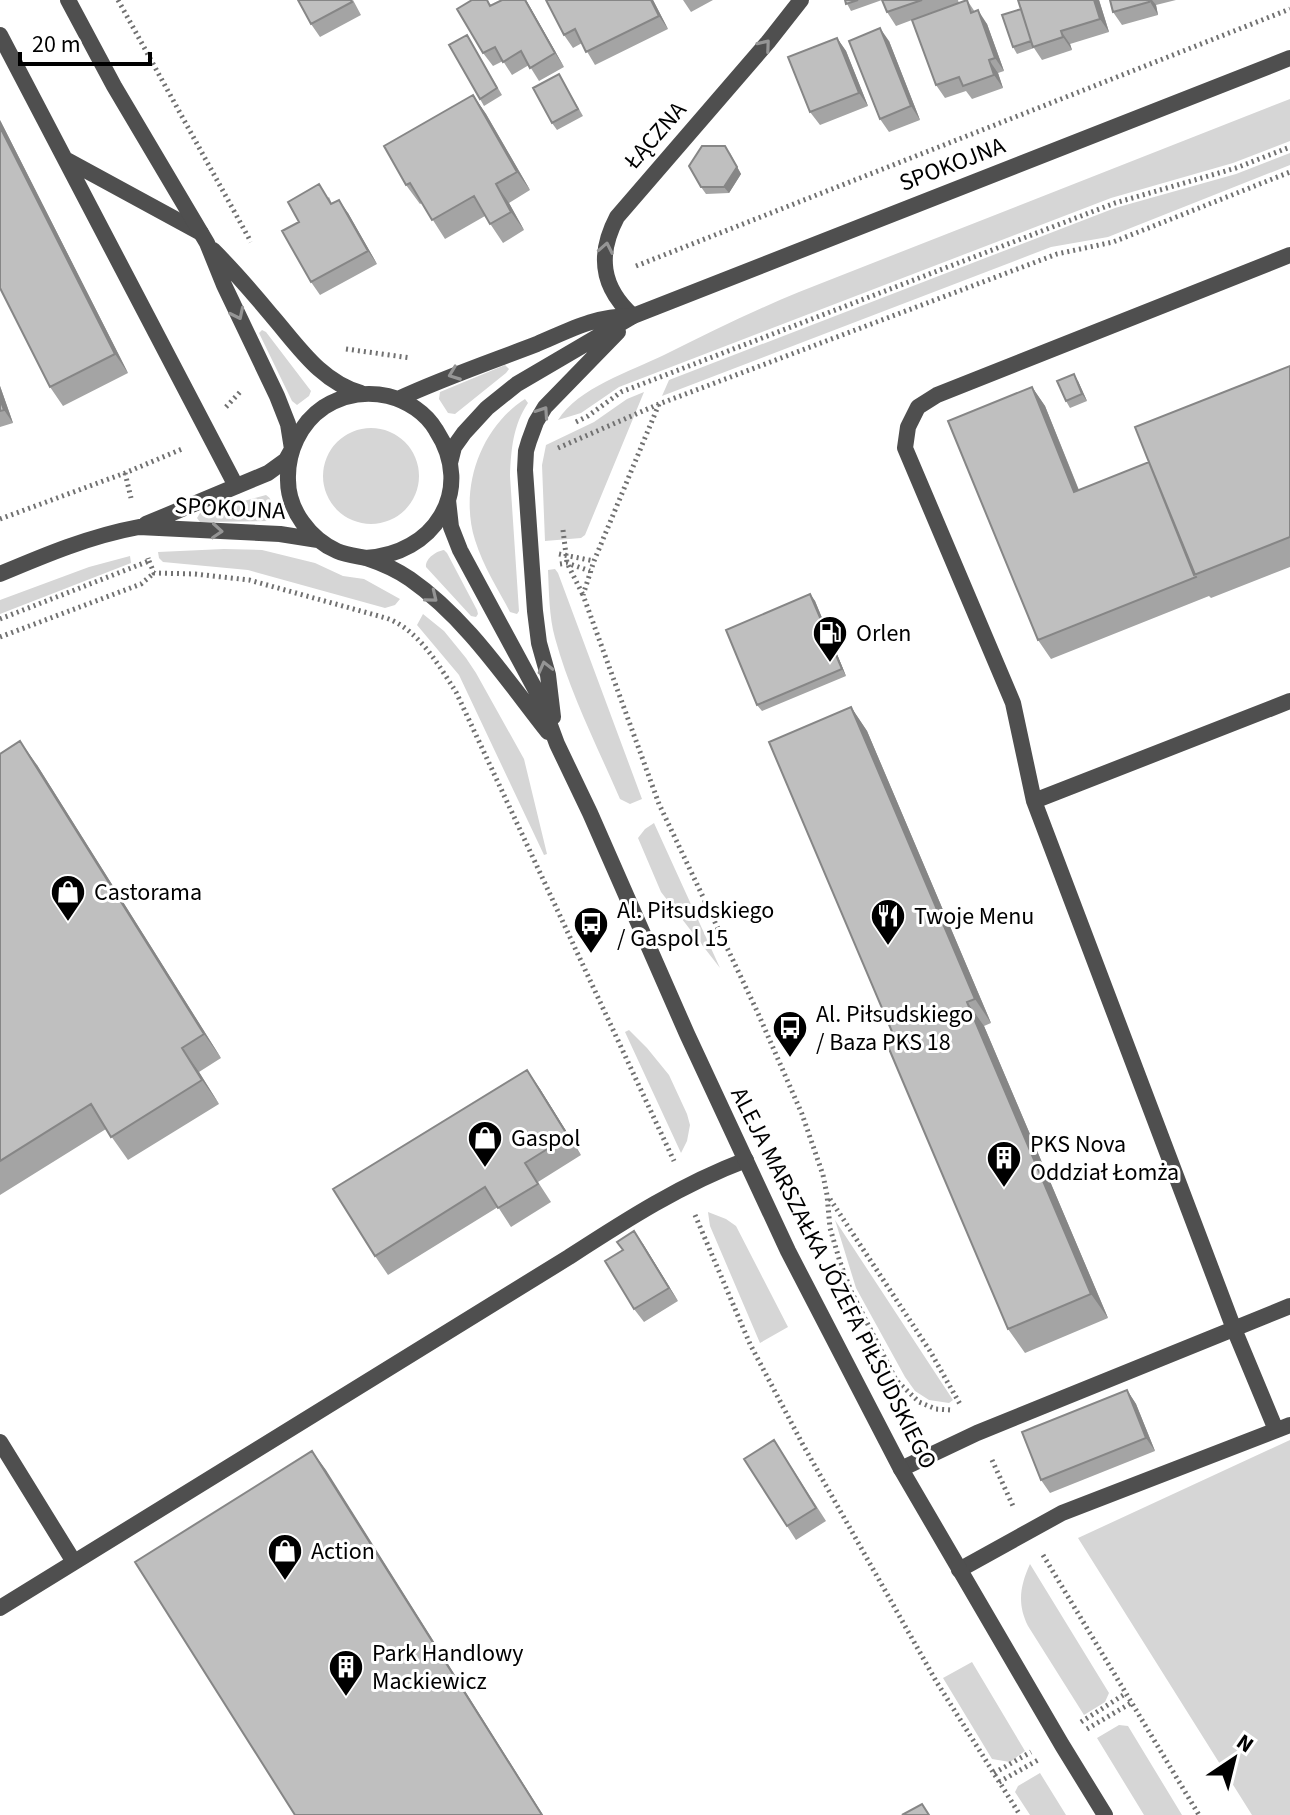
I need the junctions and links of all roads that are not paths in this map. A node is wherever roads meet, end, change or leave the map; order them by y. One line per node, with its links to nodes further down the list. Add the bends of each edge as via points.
1 (68, 0): 6 (street, ALEJA MARSZAŁKA JÓZEFA PIŁSUDSKIEGO)
2 (801, 0): 8 (street, ŁĄCZNA, one-way to 2, via 620,304 603,262 617,217)
3 (0, 35): 5 (street)
4 (1290, 58): 8 (street, SPOKOJNA)
5 (64, 158): 6 (street); 13 (street)
6 (204, 238): 9 (street, ALEJA MARSZAŁKA JÓZEFA PIŁSUDSKIEGO, via 312,364 347,389); 11 (street, ALEJA MARSZAŁKA JÓZEFA PIŁSUDSKIEGO, one-way to 11, via 277,396)
7 (1290, 255): 21 (street, via 937,395 918,407 908,427 905,448 1013,703)
8 (633, 316): 10 (street, SPOKOJNA, one-way to 10, via 580,325); 12 (street, SPOKOJNA, via 517,384 487,408 454,447); 20 (street, one-way to 8, via 536,622 526,451 552,400)
9 (365, 394): 10 (street, ALEJA MARSZAŁKA JÓZEFA PIŁSUDSKIEGO); 11 (street, ALEJA MARSZAŁKA JÓZEFA PIŁSUDSKIEGO, via 345,397 314,414)
10 (398, 399): 12 (street, ALEJA MARSZAŁKA JÓZEFA PIŁSUDSKIEGO, via 430,421)
11 (292, 449): 13 (street, SPOKOJNA, via 277,467); 16 (street, ALEJA MARSZAŁKA JÓZEFA PIŁSUDSKIEGO, via 287,483 291,498 303,525)
12 (450, 463): 14 (street, ALEJA MARSZAŁKA JÓZEFA PIŁSUDSKIEGO)
13 (236, 486): 15 (street, SPOKOJNA)
14 (448, 500): 17 (street, ALEJA MARSZAŁKA JÓZEFA PIŁSUDSKIEGO, via 422,539 391,555); 20 (street, ALEJA MARSZAŁKA JÓZEFA PIŁSUDSKIEGO, via 460,550 527,671)
15 (139, 527): 16 (street, SPOKOJNA, one-way to 16); 18 (street, SPOKOJNA, via 59,549)
16 (318, 540): 17 (street, ALEJA MARSZAŁKA JÓZEFA PIŁSUDSKIEGO)
17 (365, 558): 20 (street, ALEJA MARSZAŁKA JÓZEFA PIŁSUDSKIEGO, one-way to 20, via 411,580 443,606)
18 (0, 574)
19 (1290, 701): 21 (street)
20 (557, 744): 22 (street, ALEJA MARSZAŁKA JÓZEFA PIŁSUDSKIEGO)
21 (1034, 801): 24 (street)
22 (746, 1160): 27 (street, ALEJA MARSZAŁKA JÓZEFA PIŁSUDSKIEGO); 28 (street, via 635,1214)
23 (1290, 1306): 24 (street)
24 (1234, 1329): 25 (street); 27 (street)
25 (1283, 1428): 29 (street, via 1062,1513)
26 (0, 1442): 28 (street)
27 (901, 1469): 29 (street, ALEJA MARSZAŁKA JÓZEFA PIŁSUDSKIEGO)
28 (74, 1562): 30 (street)
29 (959, 1570): 31 (street, ALEJA MARSZAŁKA JÓZEFA PIŁSUDSKIEGO)
30 (0, 1608)
31 (1105, 1815)

